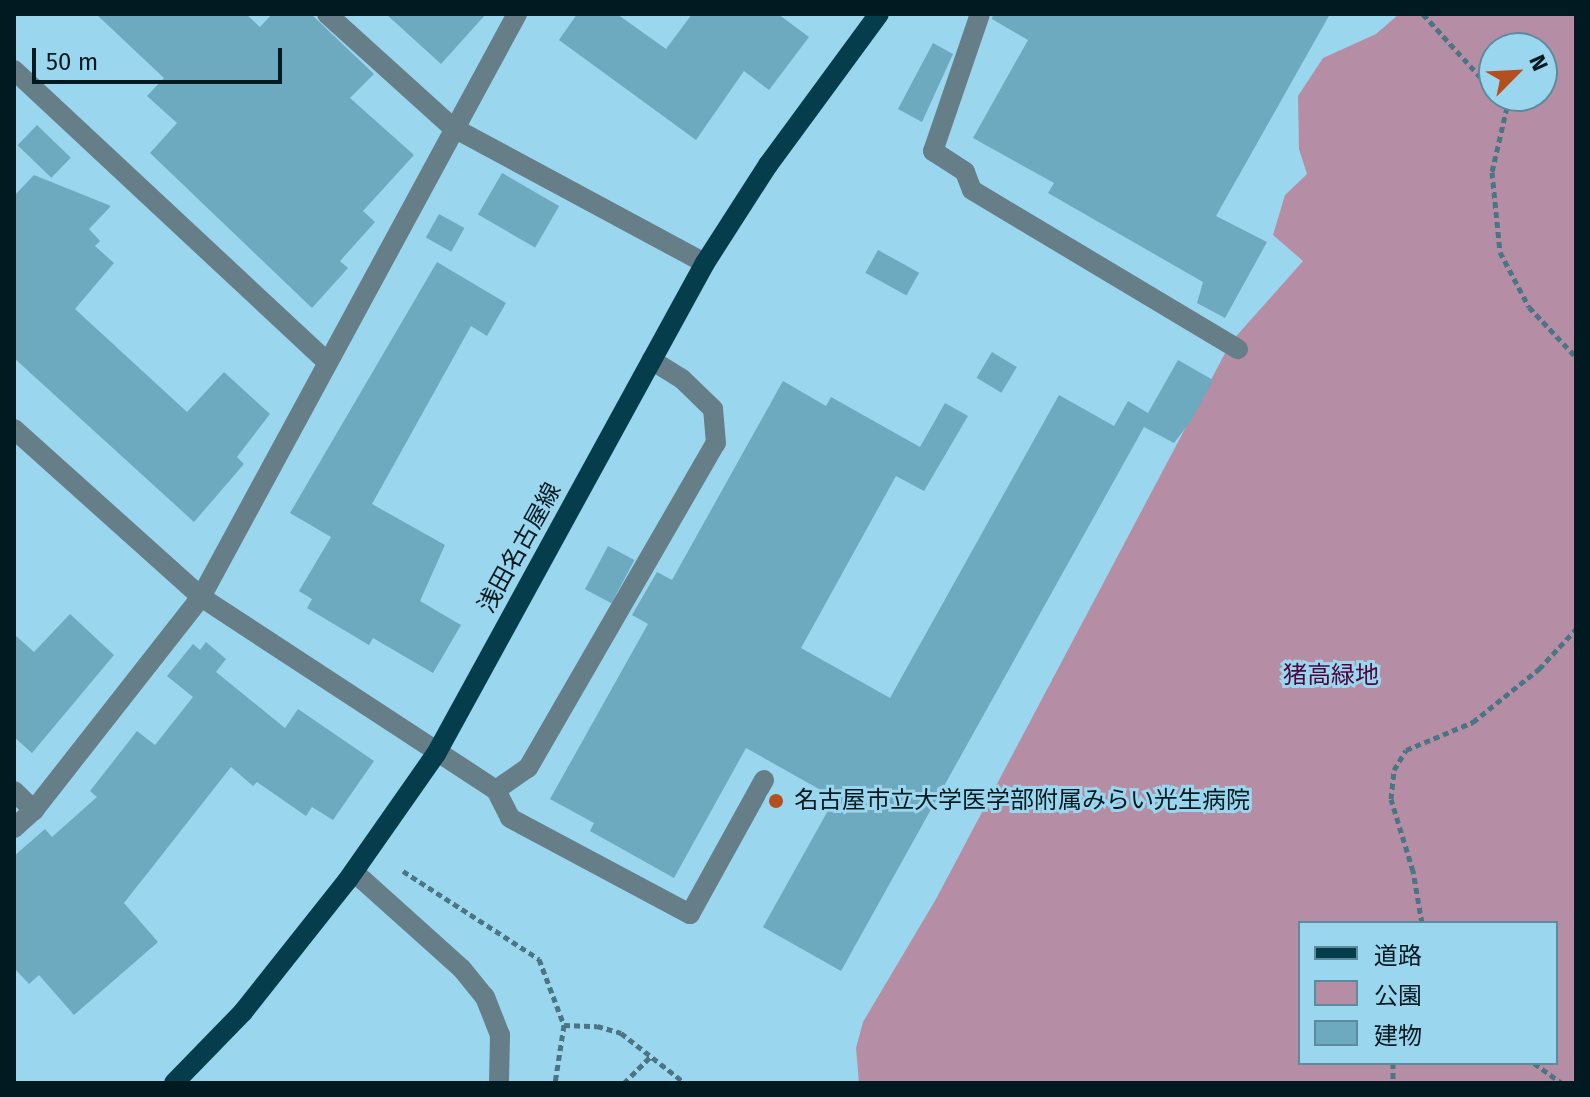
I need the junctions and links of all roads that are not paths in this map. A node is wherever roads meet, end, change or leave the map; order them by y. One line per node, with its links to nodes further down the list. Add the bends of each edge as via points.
1 (327, 14): 6 (street)
2 (517, 14): 6 (street)
3 (879, 14): 7 (main road, 浅田名古屋線, via 768,165)
4 (980, 14): 8 (street, via 933,151 965,172 972,190)
5 (14, 70): 10 (street)
6 (452, 127): 7 (street); 10 (street)
7 (705, 263): 9 (main road, 浅田名古屋線)
8 (1238, 349)
9 (652, 360): 13 (main road, 浅田名古屋線); 15 (street, via 713,409 716,443 528,768)
10 (327, 362): 12 (street)
11 (14, 429): 12 (street)
12 (201, 597): 13 (street); 17 (street)
13 (436, 754): 15 (street); 19 (main road, 浅田名古屋線)
14 (764, 780): 15 (street, via 690,914 510,818)
15 (496, 790)
16 (14, 791): 17 (street)
17 (34, 810): 18 (street)
18 (14, 828)
19 (354, 872): 20 (main road, 浅田名古屋線, via 243,1012); 21 (street, via 462,969 485,997 500,1035)
20 (174, 1083)
21 (499, 1083)

